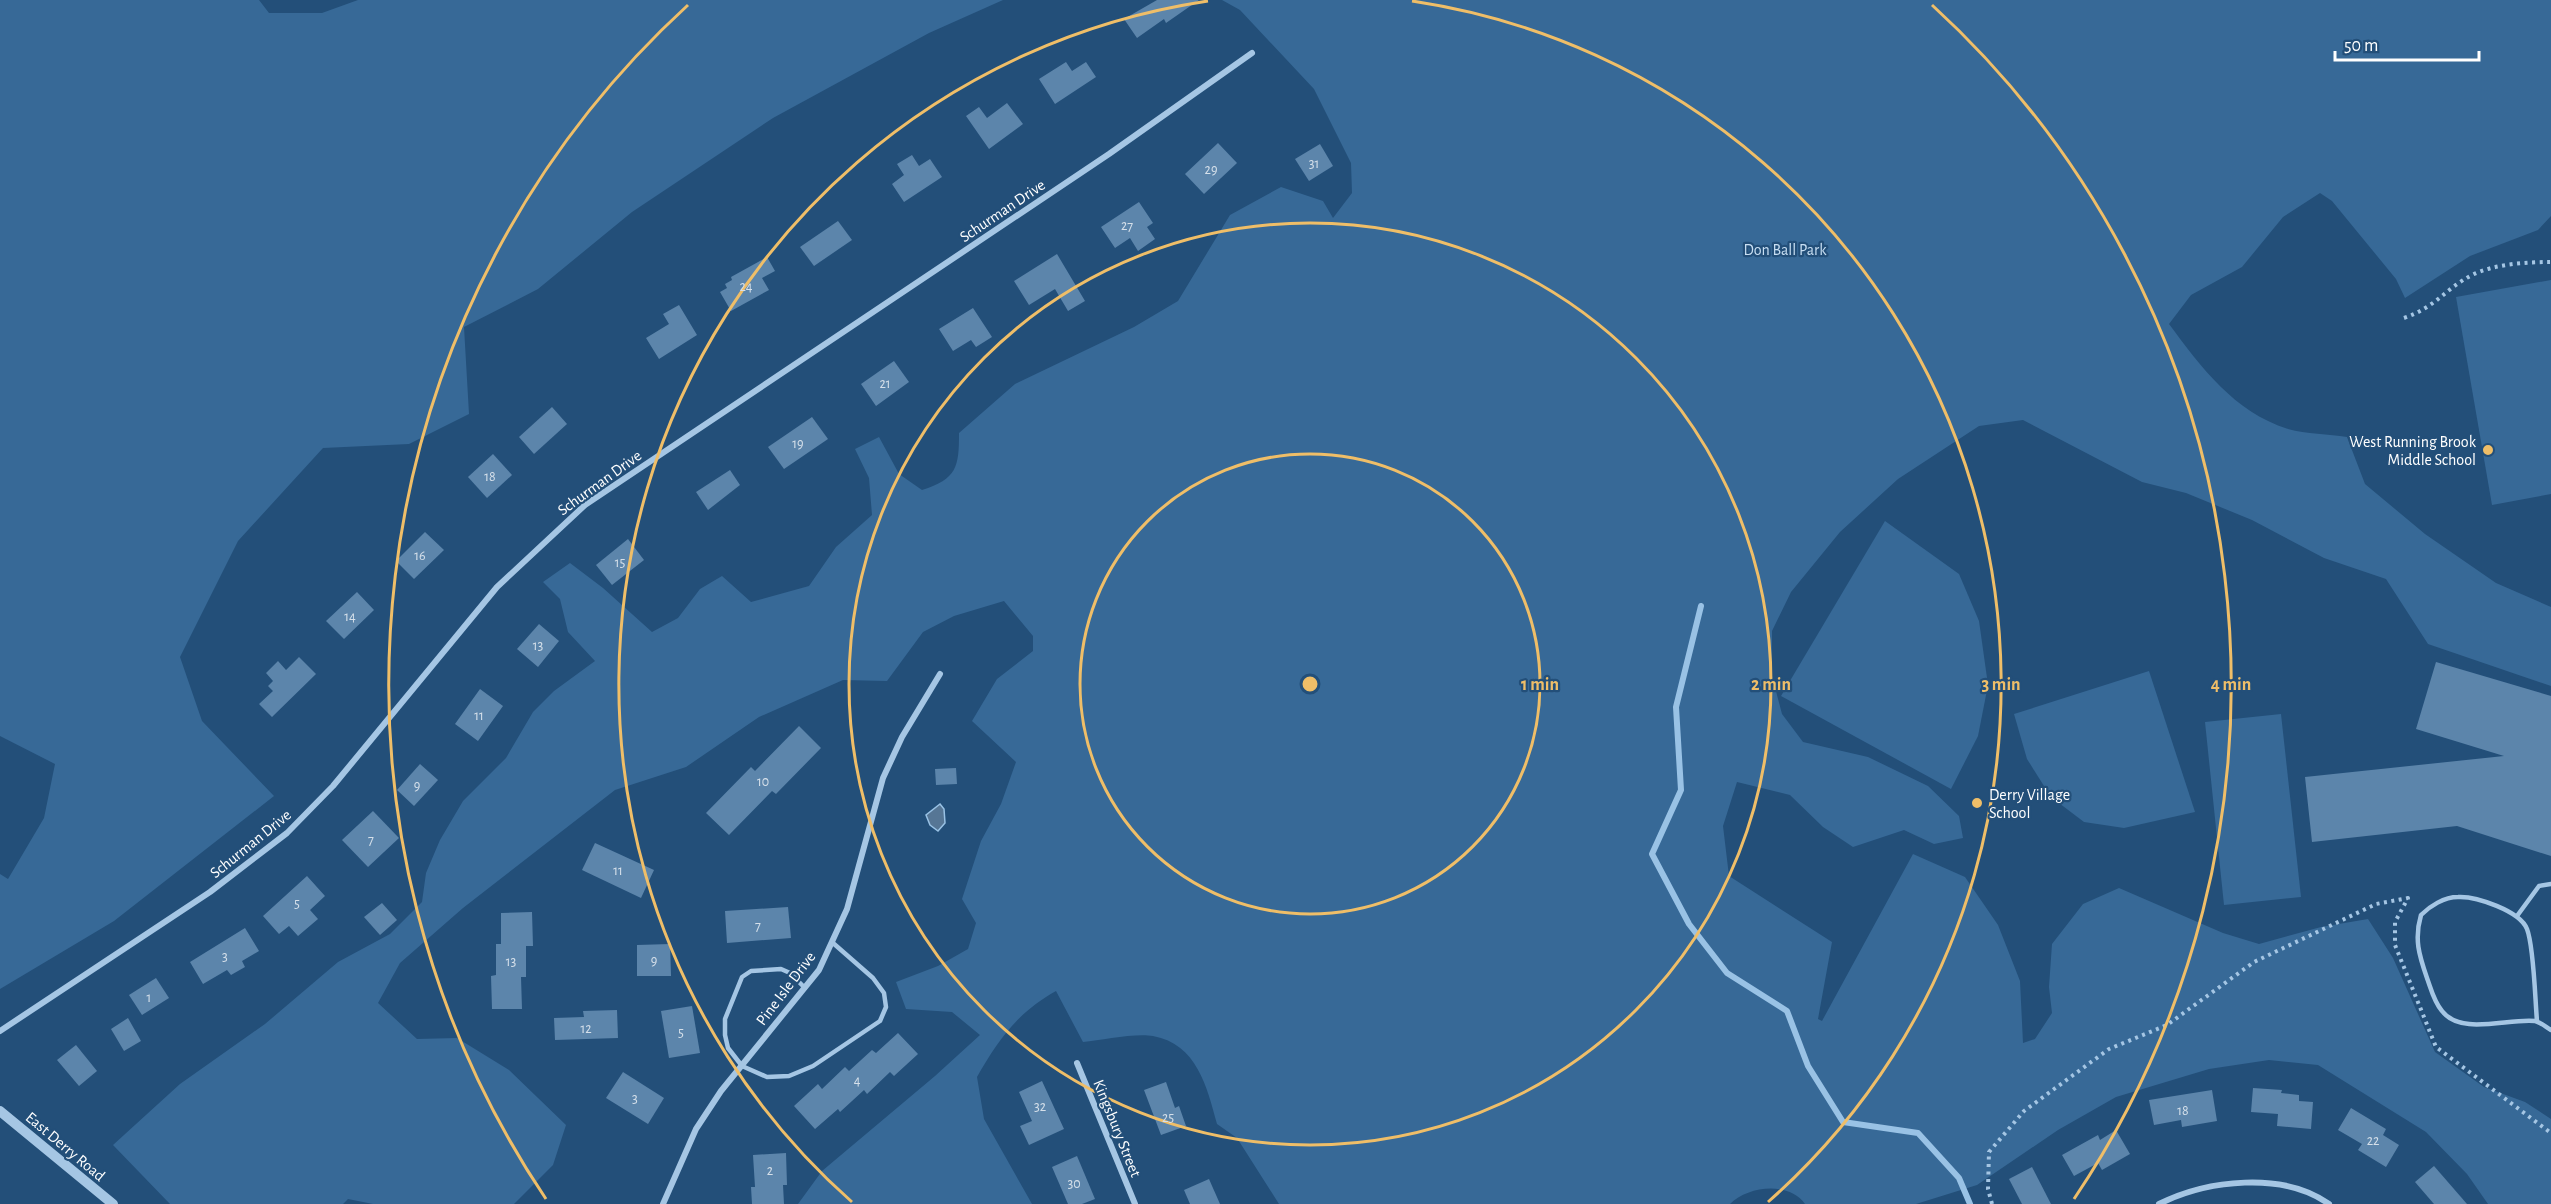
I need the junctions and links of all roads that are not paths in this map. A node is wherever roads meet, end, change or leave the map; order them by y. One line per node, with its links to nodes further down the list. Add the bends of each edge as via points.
1 (1252, 53): 9 (street, Schurman Drive, via 585,505 497,587 333,786 287,833 210,891)
2 (940, 674): 5 (street, Pine Isle Drive, via 902,737 883,778 847,909)
3 (2551, 884): 4 (lane, via 2539,886)
4 (2517, 916): 7 (lane, via 2528,931); 7 (lane, via 2476,900 2444,900 2421,915 2416,940 2434,996 2449,1019 2472,1023)
5 (833, 943): 6 (street, Pine Isle Drive); 11 (lane, via 873,978 884,993 886,1007 880,1021 813,1066 789,1076 767,1077)
6 (805, 988): 11 (street, Pine Isle Drive); 11 (lane, via 790,972 781,969 751,971 742,977 725,1019 728,1048)
7 (2537, 1021): 8 (lane)
8 (2551, 1030)
9 (0, 1031)
10 (1077, 1063): 15 (street, Kingsbury Street)
11 (742, 1066): 14 (street, Pine Isle Drive, via 696,1129)
12 (0, 1111): 13 (street, East Derry Road)
13 (113, 1204)
14 (663, 1204)
15 (1135, 1204)
16 (2159, 1204): 17 (street, via 2194,1190 2241,1184 2295,1188)
17 (2329, 1204)

